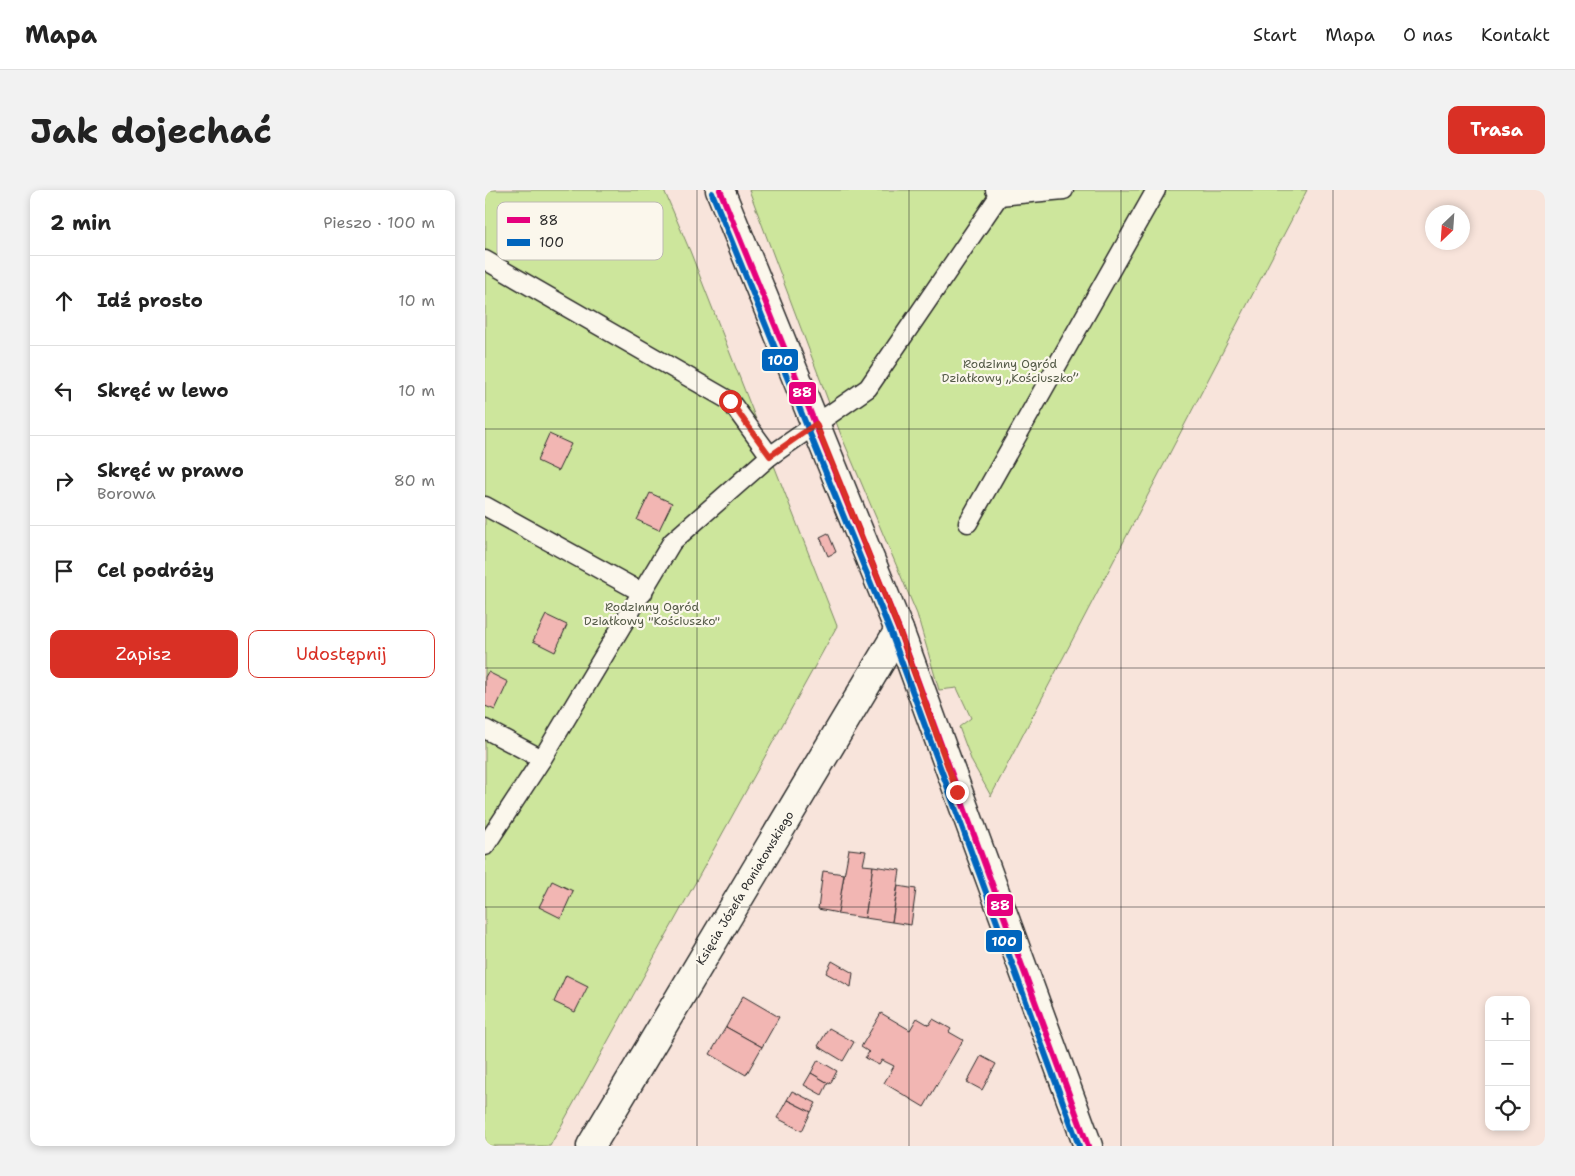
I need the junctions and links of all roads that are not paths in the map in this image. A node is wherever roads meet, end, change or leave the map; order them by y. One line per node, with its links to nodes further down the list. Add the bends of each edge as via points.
1 (720, 190): 6 (street)
2 (1064, 190): 4 (lane)
3 (1156, 190): 9 (lane)
4 (997, 193): 6 (lane, via 868,388)
5 (485, 260): 7 (lane, via 730,401)
6 (816, 424): 7 (lane); 11 (street)
7 (770, 456): 10 (lane, via 673,542)
8 (485, 506): 10 (lane)
9 (968, 523)
10 (643, 594): 13 (lane)
11 (899, 630): 15 (street, Księcia Józefa Poniatowskiego); 16 (street)
12 (485, 729): 13 (lane)
13 (542, 759): 14 (lane)
14 (485, 846)
15 (591, 1146)
16 (1088, 1146)

